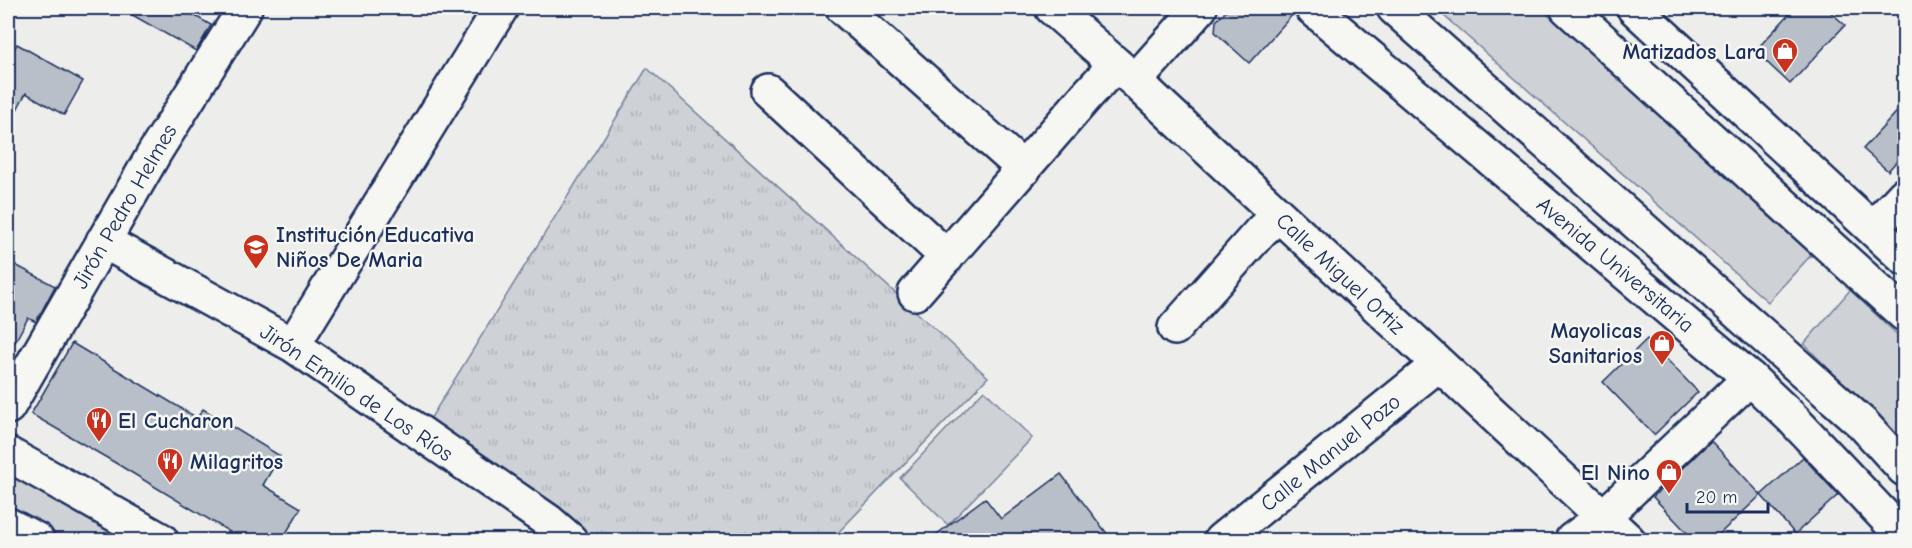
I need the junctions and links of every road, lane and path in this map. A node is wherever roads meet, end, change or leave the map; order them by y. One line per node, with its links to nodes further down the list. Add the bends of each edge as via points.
1 (246, 8): 16 (street, Jirón Pedro Helmes)
2 (501, 8): 22 (street)
3 (843, 8): 12 (street)
4 (1052, 8): 10 (street, Calle Miguel Ortiz)
5 (1200, 8): 10 (street)
6 (1312, 8): 24 (street, Avenida Universitaria)
7 (1394, 8): 27 (street, Avenida Universitaria, via 1863,424)
8 (1567, 8): 20 (street)
9 (1634, 8): 15 (street)
10 (1125, 73): 12 (street, via 1089,93); 14 (street, Calle Miguel Ortiz)
11 (768, 91): 17 (street)
12 (1024, 169): 17 (street)
13 (1905, 195): 15 (street)
14 (1279, 215): 21 (street); 23 (street, Calle Miguel Ortiz)
15 (1873, 228): 18 (street)
16 (103, 241): 22 (street, Jirón Emilio de Los Ríos); 25 (street, Jirón Pedro Helmes)
17 (947, 257): 19 (street)
18 (1905, 258)
19 (915, 293)
20 (1905, 314)
21 (1175, 328)
22 (293, 345): 33 (street, Jirón Emilio de Los Ríos)
23 (1439, 364): 28 (street, Calle Miguel Ortiz); 34 (street, Calle Manuel Pozo)
24 (1750, 378): 28 (street); 30 (street, Avenida Universitaria)
25 (8, 407)
26 (8, 454): 32 (street)
27 (1905, 469)
28 (1603, 517): 35 (street); 36 (street, Calle Miguel Ortiz)
29 (8, 525): 31 (street)
30 (1905, 537)
31 (37, 540)
32 (160, 540)
33 (570, 540)
34 (1221, 540)
35 (1572, 540)
36 (1628, 540)

